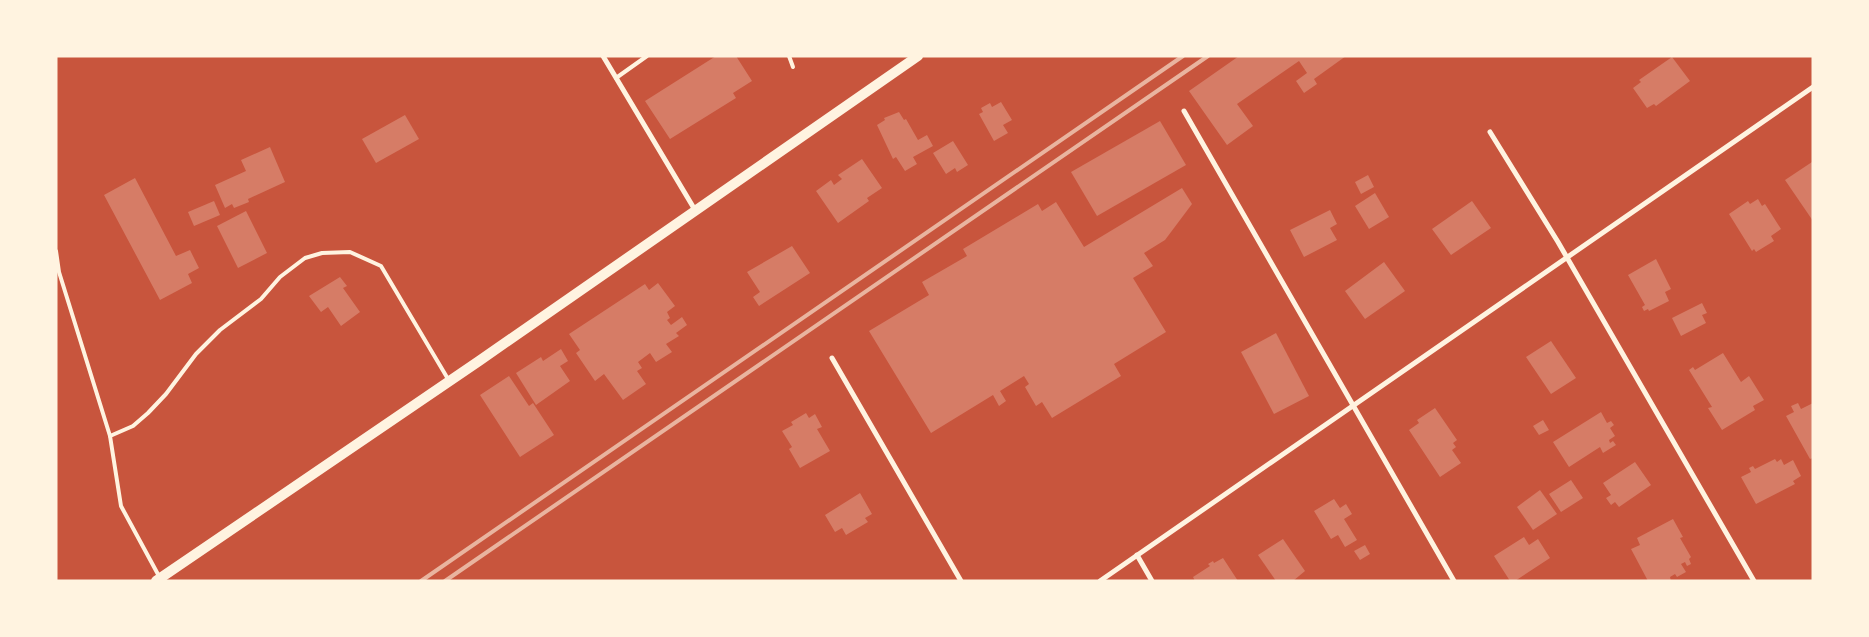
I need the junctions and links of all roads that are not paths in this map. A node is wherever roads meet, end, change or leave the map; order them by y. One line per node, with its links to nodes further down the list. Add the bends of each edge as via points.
1 (603, 56): 6 (street)
2 (647, 56): 6 (lane)
3 (789, 56): 5 (lane)
4 (918, 56): 10 (main road)
5 (793, 67)
6 (616, 78): 10 (street)
7 (1813, 87): 12 (street)
8 (1184, 111): 15 (street)
9 (1490, 132): 12 (street)
10 (696, 211): 14 (main road)
11 (56, 251): 16 (lane)
12 (1567, 257): 15 (street); 23 (street)
13 (832, 358): 19 (street)
14 (449, 381): 16 (lane, via 381,266 350,252 322,253 305,258 280,277 261,299 220,330 196,354 148,413 132,426); 18 (main road)
15 (1352, 405): 17 (street); 22 (street)
16 (110, 436): 18 (lane, via 121,506)
17 (1137, 555): 20 (street); 21 (street)
18 (158, 579)
19 (961, 581)
20 (1100, 581)
21 (1152, 581)
22 (1454, 581)
23 (1754, 581)

